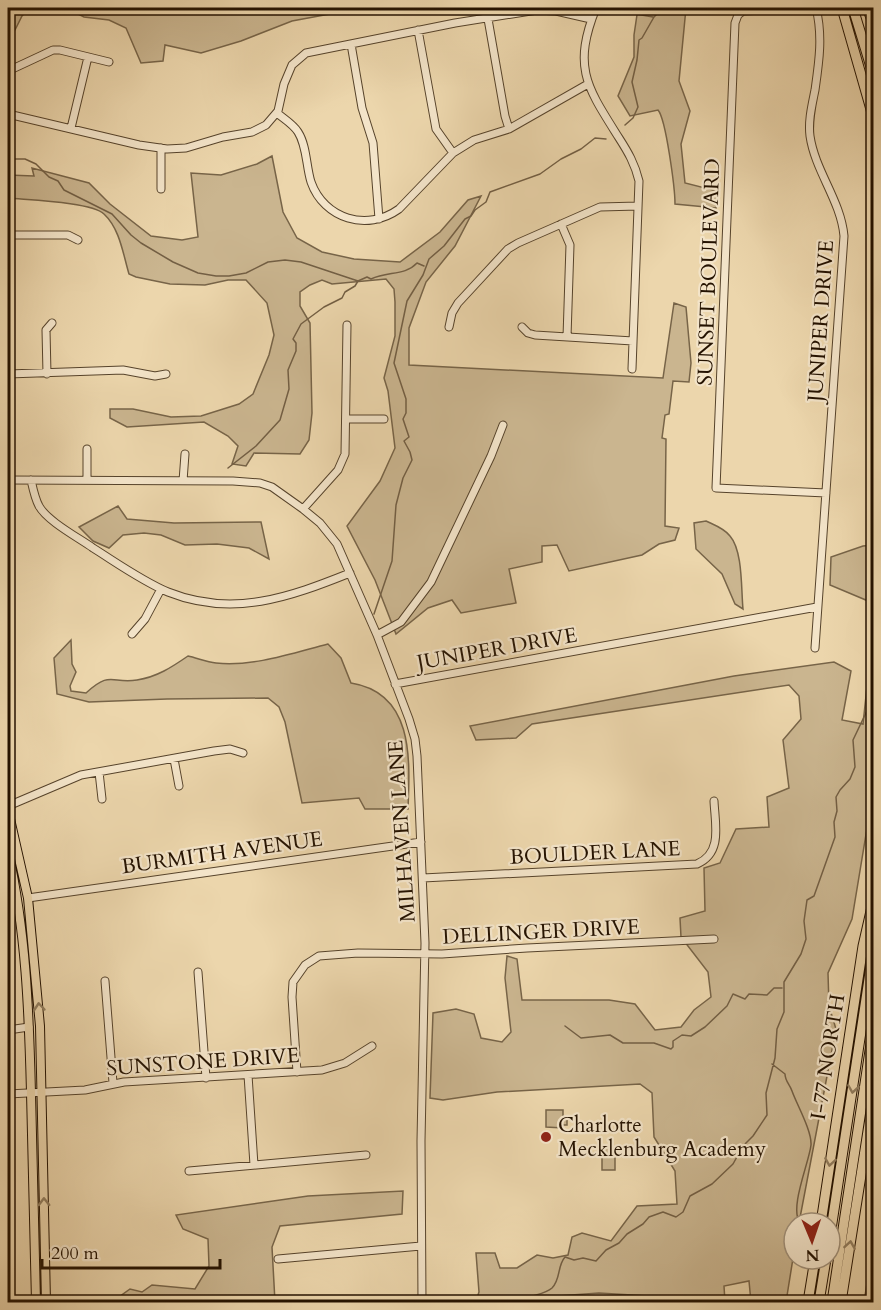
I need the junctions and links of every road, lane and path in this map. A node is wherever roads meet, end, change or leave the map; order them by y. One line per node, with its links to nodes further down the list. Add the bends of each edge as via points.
1 (596, 8): 8 (street)
2 (804, 8): 49 (street, SUNSET BOULEVARD, via 743,11 735,23 716,488)
3 (816, 8): 49 (street, JUNIPER DRIVE, via 821,47 810,136 844,236)
4 (842, 8): 19 (highway)
5 (853, 8): 15 (highway)
6 (867, 8): 9 (highway)
7 (488, 19): 8 (street, via 547,10); 10 (street); 21 (street)
8 (591, 19): 16 (street, via 583,51)
9 (873, 25)
10 (418, 30): 11 (street); 23 (street, via 436,129)
11 (351, 44): 17 (street, via 306,53 297,60 288,73); 26 (street, via 362,108 373,143)
12 (88, 57): 13 (street); 14 (street, via 53,50); 20 (street)
13 (109, 62)
14 (8, 71)
15 (873, 77)
16 (588, 84): 21 (street); 25 (street, via 632,159 639,181)
17 (277, 113): 22 (street, via 252,132 186,148); 26 (street, via 297,130 314,190 327,208 352,220)
18 (8, 114): 20 (street)
19 (873, 120)
20 (71, 128): 22 (street)
21 (509, 129): 23 (street, via 474,140)
22 (161, 148): 24 (street)
23 (453, 153): 26 (street, via 399,209)
24 (161, 189)
25 (638, 206): 27 (street, via 600,207); 35 (street)
26 (379, 219)
27 (561, 224): 32 (street, via 508,249 458,303); 34 (street, via 570,245)
28 (8, 235): 29 (street, via 63,235)
29 (78, 240)
30 (52, 322): 38 (street, via 46,330)
31 (347, 325): 40 (street)
32 (449, 327)
33 (522, 327): 34 (street, via 535,335)
34 (567, 337): 35 (street)
35 (633, 341): 36 (street)
36 (632, 369)
37 (8, 374): 38 (street)
38 (47, 374): 39 (street, via 123,370 155,376)
39 (166, 374)
40 (346, 419): 41 (street); 50 (street, via 346,445 340,466)
41 (384, 419)
42 (503, 425): 55 (street, via 431,582 401,622)
43 (87, 449): 47 (street)
44 (185, 454): 48 (street)
45 (8, 480): 46 (street, MILHAVEN LANE)
46 (31, 480): 47 (street, MILHAVEN LANE); 52 (street, via 37,504 44,513)
47 (87, 480): 48 (street, MILHAVEN LANE)
48 (183, 481): 50 (street, MILHAVEN LANE, via 260,483)
49 (826, 493): 53 (street, JUNIPER DRIVE)
50 (303, 509): 51 (street, MILHAVEN LANE, via 329,533)
51 (350, 573): 52 (street, via 282,598 248,603 209,602); 55 (street, MILHAVEN LANE)
52 (161, 589): 54 (street)
53 (817, 606): 56 (street, JUNIPER DRIVE); 57 (street, JUNIPER DRIVE)
54 (132, 634)
55 (377, 635): 57 (street, MILHAVEN LANE)
56 (814, 648)
57 (395, 684): 65 (street, MILHAVEN LANE, via 415,739)
58 (243, 753): 59 (street, via 230,749)
59 (174, 759): 60 (street); 61 (street)
60 (99, 772): 62 (street); 64 (street, via 75,777)
61 (179, 786)
62 (102, 799)
63 (714, 801): 67 (street, BOULDER LANE, via 715,843 711,854 697,864)
64 (8, 808): 68 (main road)
65 (422, 842): 67 (street, MILHAVEN LANE); 68 (street, BURMITH AVENUE)
66 (8, 852): 76 (main road)
67 (423, 878): 72 (street, MILHAVEN LANE)
68 (28, 898): 84 (main road, one-way to 68)
69 (873, 898): 90 (highway, I-77 NORTH, one-way to 90)
70 (714, 939): 72 (street, DELLINGER DRIVE)
71 (873, 946): 91 (highway, one-way to 91)
72 (425, 954): 79 (street, DELLINGER DRIVE, via 330,954 305,965 292,989); 92 (street, MILHAVEN LANE)
73 (198, 972): 81 (street)
74 (105, 981): 82 (street)
75 (873, 1024): 101 (highway)
76 (29, 1028): 77 (street); 83 (main road)
77 (8, 1030)
78 (372, 1046): 79 (street, SUNSTONE DRIVE, via 335,1067)
79 (297, 1072): 80 (street, SUNSTONE DRIVE)
80 (248, 1075): 81 (street, SUNSTONE DRIVE); 88 (street)
81 (206, 1078): 82 (street, SUNSTONE DRIVE)
82 (113, 1083): 84 (street, SUNSTONE DRIVE)
83 (31, 1093): 84 (street, SUNSTONE DRIVE); 86 (street, SUNSTONE DRIVE); 96 (main road)
84 (43, 1093): 97 (main road, one-way to 84)
85 (873, 1093): 102 (highway, one-way to 85)
86 (8, 1094)
87 (366, 1155): 88 (street)
88 (254, 1165): 89 (street)
89 (189, 1171)
90 (823, 1211)
91 (834, 1211)
92 (421, 1246): 93 (street); 98 (street, MILHAVEN LANE)
93 (278, 1259)
94 (813, 1271): 99 (highway)
95 (824, 1271): 100 (highway)
96 (36, 1302)
97 (46, 1302)
98 (422, 1302)
99 (808, 1302)
100 (819, 1302)
101 (832, 1302)
102 (841, 1302)

